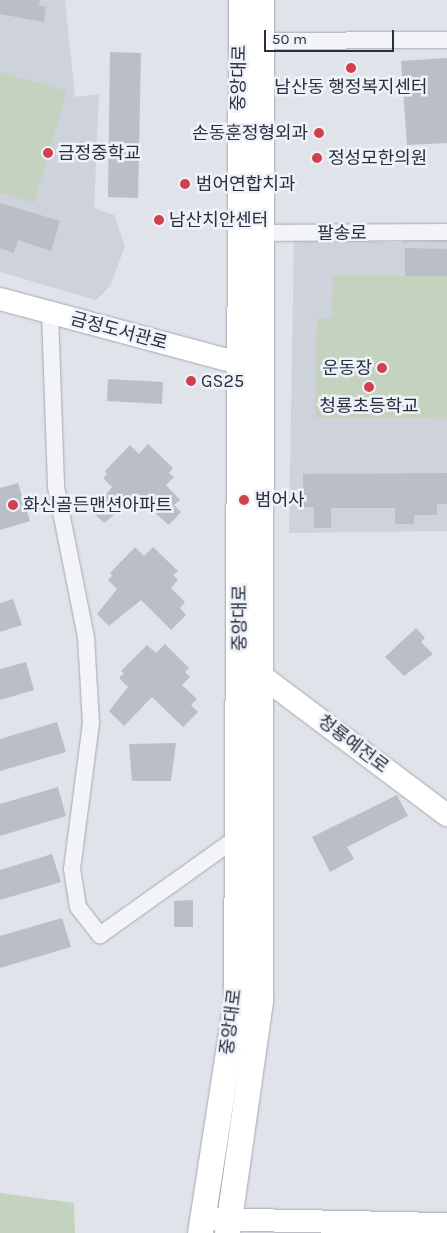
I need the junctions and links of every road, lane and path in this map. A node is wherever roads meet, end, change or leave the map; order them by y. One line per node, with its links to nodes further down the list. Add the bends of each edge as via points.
1 (240, 0): 4 (main road, 중앙대로)
2 (261, 0): 4 (main road, 중앙대로)
3 (447, 40): 4 (street)
4 (250, 41): 6 (main road, 중앙대로)
5 (447, 232): 6 (street, 팔송로)
6 (247, 233): 9 (main road, 중앙대로); 10 (main road, 중앙대로)
7 (0, 299): 8 (street, 금정도서관로)
8 (50, 313): 9 (street, 금정도서관로); 12 (street, via 56,487 86,638 91,723 72,869 78,907 100,935)
9 (239, 363): 12 (main road, 중앙대로)
10 (259, 674): 11 (street, 청룡예전로); 15 (main road, 중앙대로, via 260,1001)
11 (447, 815)
12 (238, 837): 14 (main road, 중앙대로, via 236,1001)
13 (447, 1224): 15 (street)
14 (201, 1226): 15 (street)
15 (228, 1226)

